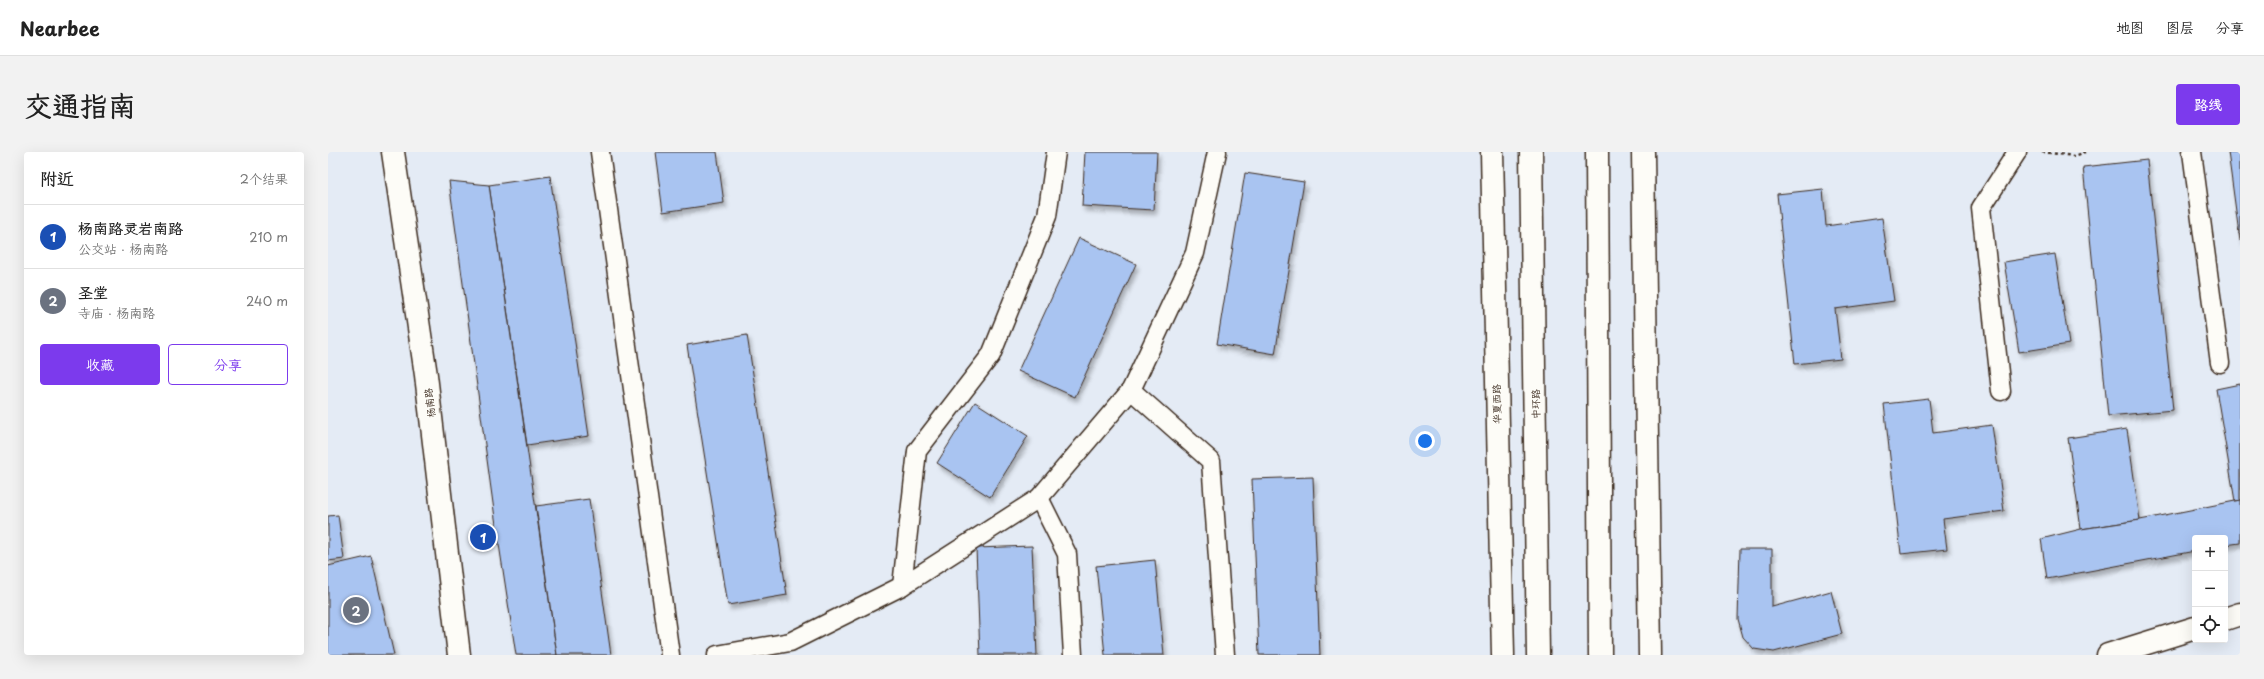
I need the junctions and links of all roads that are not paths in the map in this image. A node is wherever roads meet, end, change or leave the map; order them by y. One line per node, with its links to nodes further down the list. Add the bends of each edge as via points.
1 (393, 152): 19 (main road, 杨南路, via 426,375)
2 (600, 152): 20 (lane)
3 (1056, 152): 15 (lane, via 1047,216 991,356 917,451)
4 (1217, 152): 12 (lane, via 1195,253)
5 (1492, 152): 24 (main road, 华夏西路)
6 (1531, 152): 25 (main road, 中环路)
7 (1597, 152): 26 (main road)
8 (1643, 152): 27 (main road)
9 (2017, 152): 13 (lane, via 1981,208)
10 (2192, 152): 11 (lane)
11 (2220, 363)
12 (1131, 390): 14 (lane); 23 (lane, via 1212,461)
13 (2001, 391)
14 (1039, 498): 15 (lane); 22 (lane, via 1066,554)
15 (902, 586): 21 (lane, via 790,642)
16 (2240, 614): 17 (main road)
17 (2228, 618)
18 (2192, 629): 28 (main road)
19 (459, 655)
20 (670, 655)
21 (717, 655)
22 (1073, 655)
23 (1225, 655)
24 (1503, 655)
25 (1538, 655)
26 (1600, 655)
27 (1650, 655)
28 (2108, 655)

